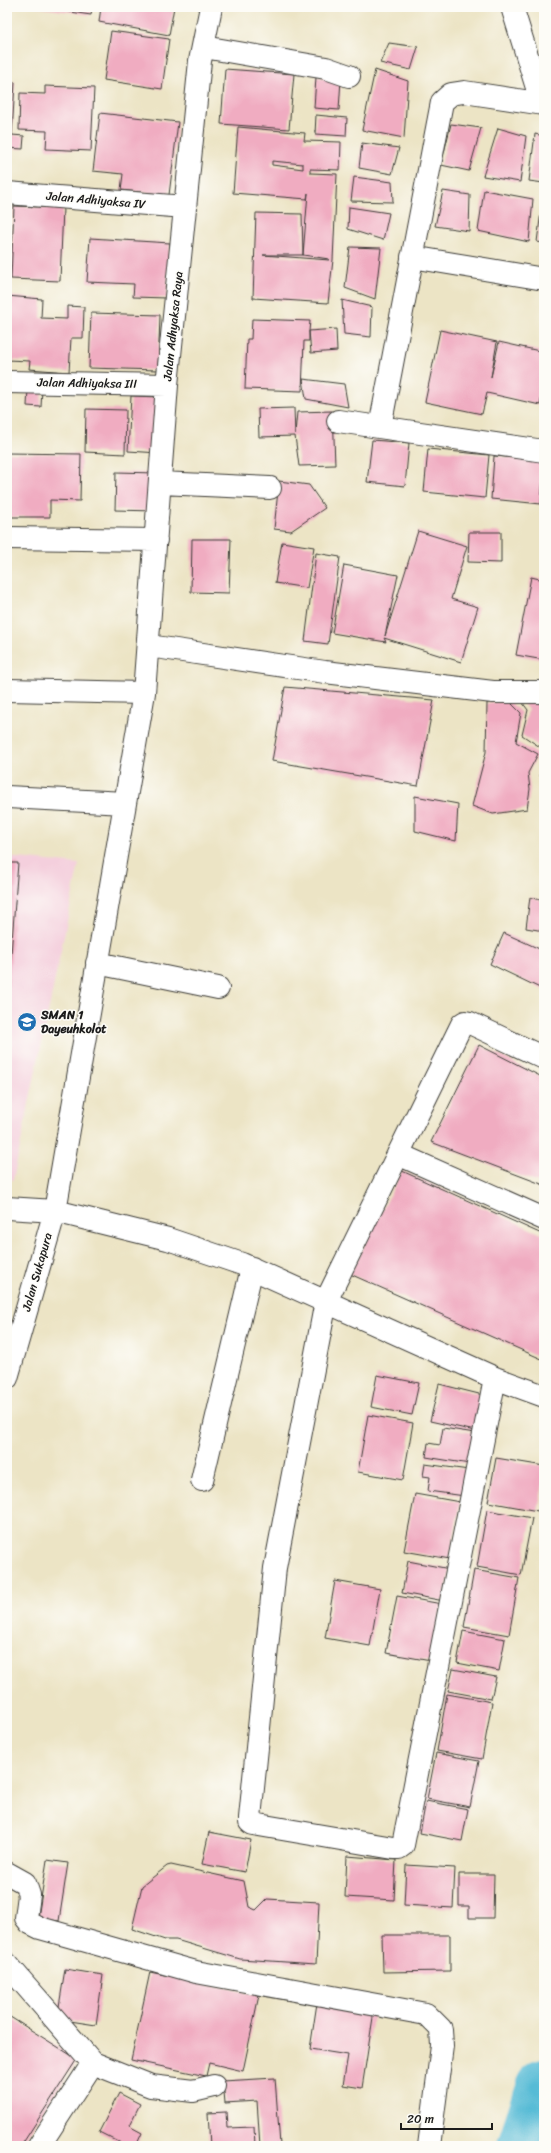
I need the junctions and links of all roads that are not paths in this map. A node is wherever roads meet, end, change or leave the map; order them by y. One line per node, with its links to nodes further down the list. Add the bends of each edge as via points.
1 (211, 7): 3 (street, Jalan Adhyaksa Raya)
2 (512, 7): 5 (street)
3 (204, 47): 4 (street, via 326,68); 7 (street, Jalan Adhyaksa Raya, via 200,61)
4 (349, 76)
5 (543, 104): 8 (street, via 464,92 450,94 442,102)
6 (7, 193): 7 (street, Jalan Adhiyaksa IV)
7 (185, 207): 11 (street, Jalan Adhyaksa Raya)
8 (412, 257): 9 (street); 13 (street)
9 (544, 279)
10 (7, 382): 11 (street, Jalan Adhiyaksa III)
11 (167, 385): 15 (street, Jalan Adhyaksa Raya)
12 (338, 421): 13 (street)
13 (380, 427): 14 (street)
14 (544, 451)
15 (160, 483): 16 (street); 18 (street, Jalan Adhyaksa Raya)
16 (270, 488)
17 (7, 538): 18 (street)
18 (156, 540): 19 (street, Jalan Adhyaksa Raya)
19 (149, 646): 21 (street, via 325,672 493,692); 22 (street, Jalan Adhyaksa Raya)
20 (7, 690): 22 (street)
21 (544, 692)
22 (144, 693): 24 (street, Jalan Adhyaksa Raya)
23 (7, 797): 24 (street)
24 (125, 803): 25 (street, Jalan Adhyaksa Raya)
25 (97, 963): 26 (street); 30 (street, Jalan Sukapura)
26 (218, 988)
27 (544, 1058): 28 (street, via 465,1022)
28 (398, 1154): 31 (street); 33 (street)
29 (7, 1208): 30 (street)
30 (55, 1212): 32 (street, via 168,1238); 34 (street, Jalan Sukapura)
31 (544, 1219)
32 (252, 1268): 33 (street); 37 (street)
33 (326, 1301): 35 (street); 35 (street, via 275,1568 250,1818 253,1824 393,1848 403,1845)
34 (7, 1378)
35 (495, 1378): 36 (street)
36 (544, 1396)
37 (202, 1480)
38 (7, 1873): 43 (street, via 24,1883 29,1895 26,1918 40,1928 196,1972 426,2014 440,2029 442,2046)
39 (7, 1964): 40 (street)
40 (93, 2063): 41 (street, via 151,2086 193,2091); 42 (street)
41 (214, 2086)
42 (40, 2146)
43 (429, 2146)

